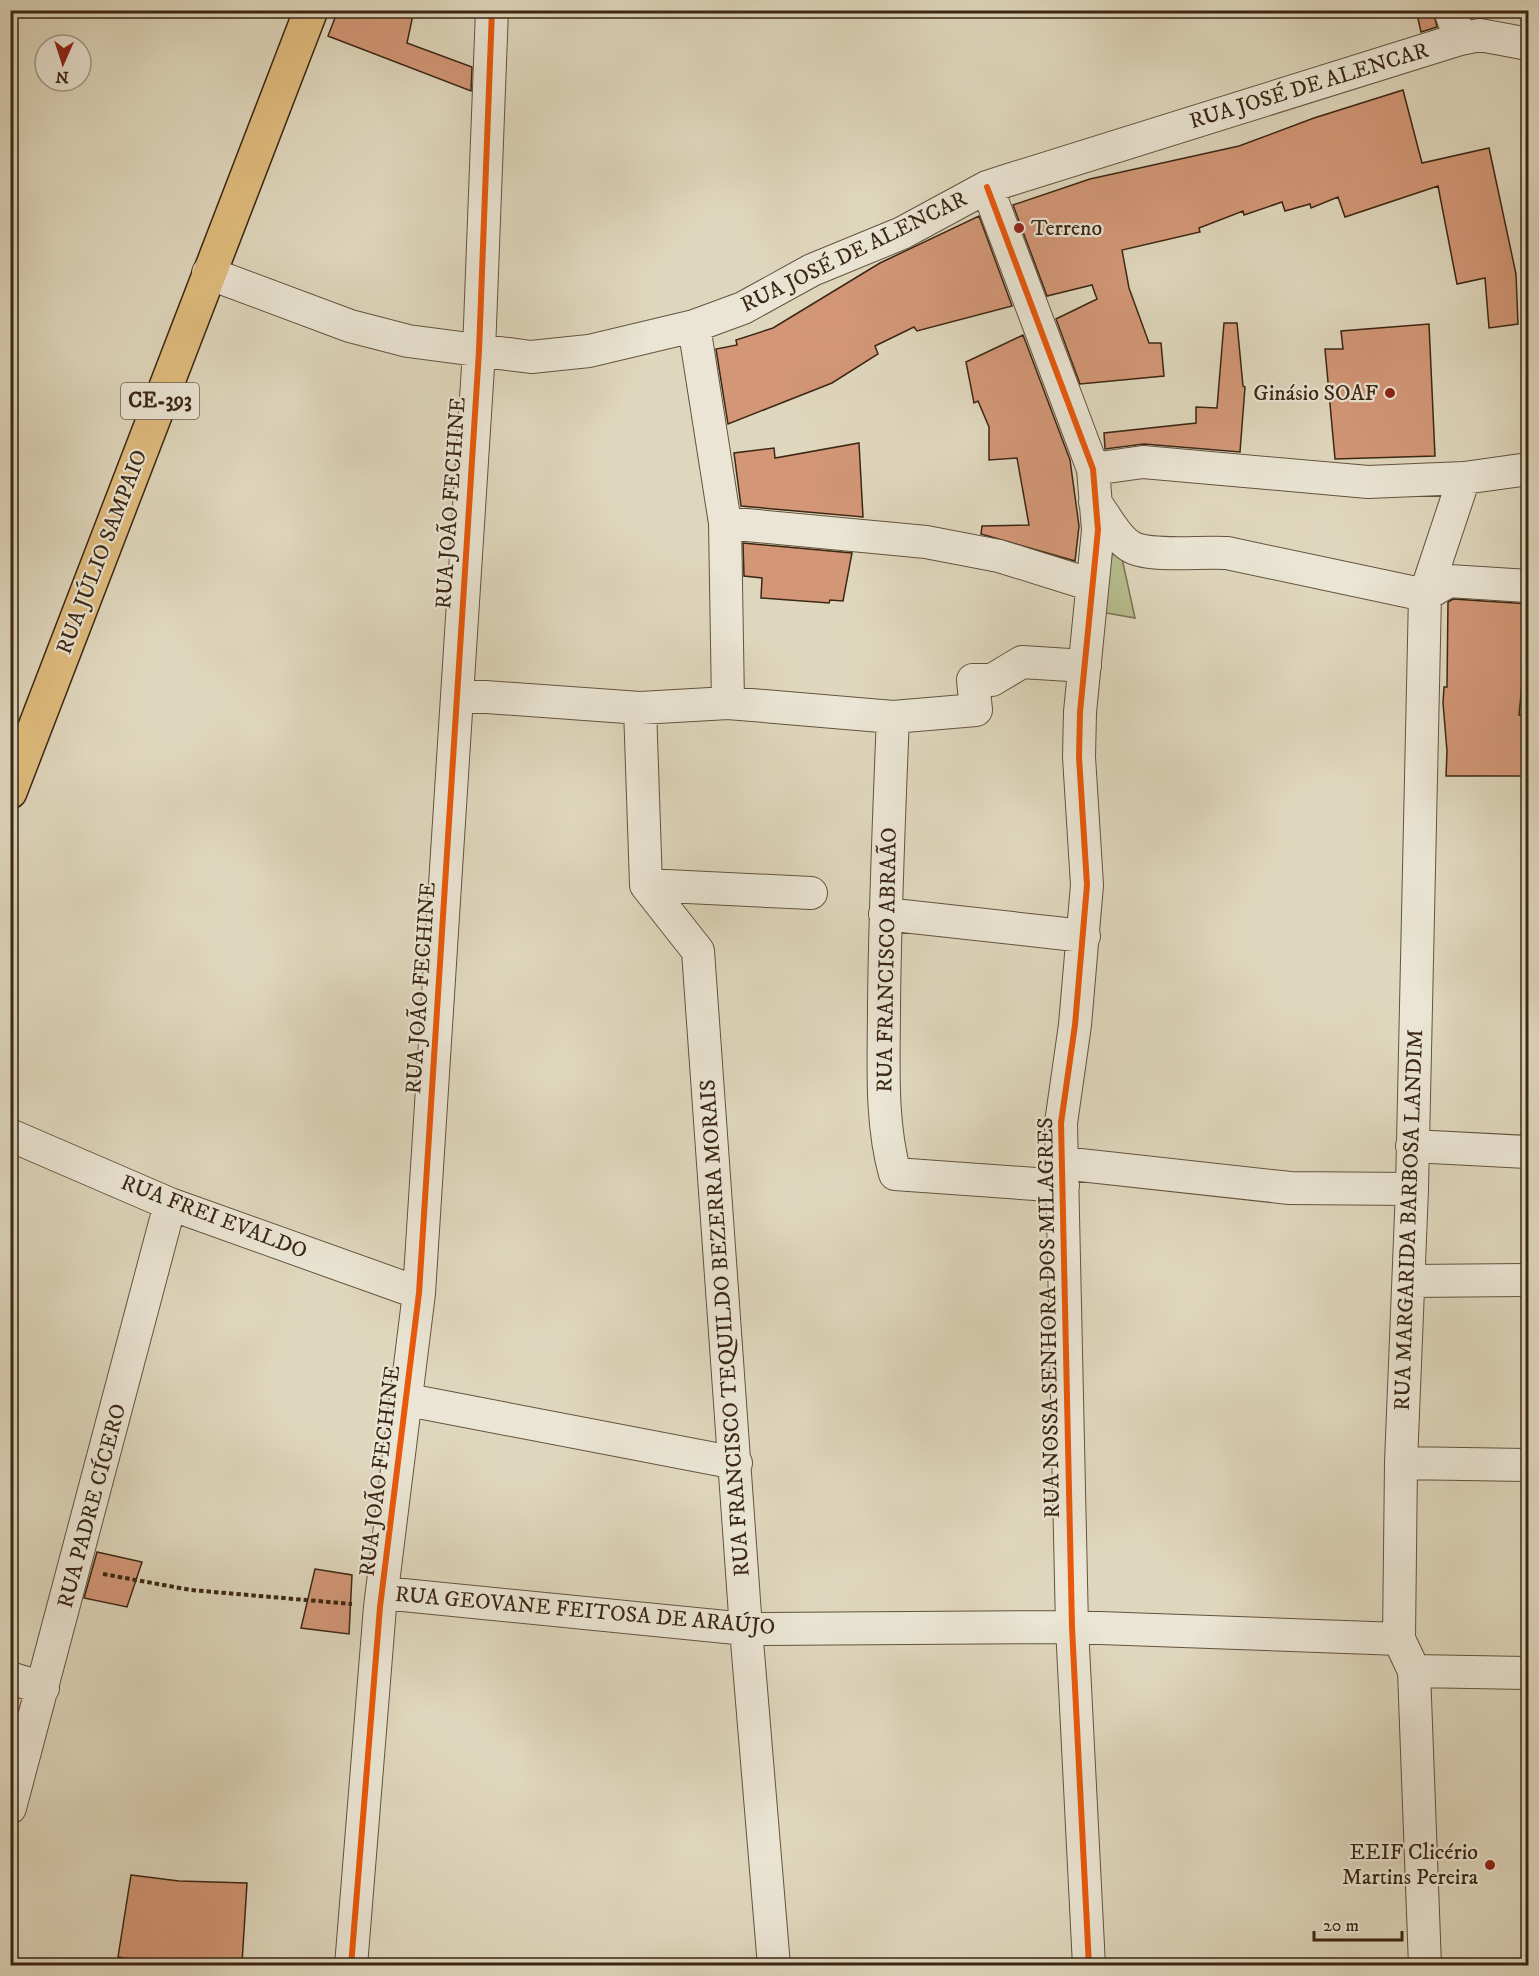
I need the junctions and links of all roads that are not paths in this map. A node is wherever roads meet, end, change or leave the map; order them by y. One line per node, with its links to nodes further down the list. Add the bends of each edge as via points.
1 (311, 10): 6 (main road, RUA JÚLIO SAMPAIO / CE-393)
2 (492, 10): 8 (street, RUA JOÃO FECHINE)
3 (1455, 25): 4 (street, RUA JOSÉ DE ALENCAR, via 1480,35); 5 (street, RUA JOSÉ DE ALENCAR)
4 (1528, 44)
5 (987, 187): 7 (street, RUA JOSÉ DE ALENCAR, via 902,233 812,270 743,308); 9 (street, RUA NOSSA SENHORA DOS MILAGRES)
6 (208, 273): 8 (street, RUA JOSÉ DE ALENCAR, via 350,326); 22 (main road, RUA JÚLIO SAMPAIO / CE-393)
7 (694, 326): 8 (street, RUA JOSÉ DE ALENCAR, via 589,351 531,357); 13 (street)
8 (479, 351): 18 (street, RUA JOÃO FECHINE)
9 (1093, 469): 11 (street, via 1143,462 1368,482); 12 (street, RUA NOSSA SENHORA DOS MILAGRES)
10 (1528, 469): 11 (street)
11 (1464, 478): 16 (street, RUA MARGARIDA BARBOSA LANDIM)
12 (1095, 502): 14 (street, RUA NOSSA SENHORA DOS MILAGRES, via 1098,530); 16 (street, via 1128,545 1145,554 1227,553)
13 (725, 523): 14 (street, via 926,542 999,556); 19 (street)
14 (1092, 585): 17 (street, RUA NOSSA SENHORA DOS MILAGRES)
15 (1528, 586): 16 (street, via 1449,581)
16 (1425, 595): 28 (street, RUA MARGARIDA BARBOSA LANDIM)
17 (1085, 666): 21 (street, via 1022,663 992,680 973,681 976,710); 26 (street, RUA NOSSA SENHORA DOS MILAGRES, via 1079,757 1087,885)
18 (458, 695): 20 (street); 35 (street, RUA JOÃO FECHINE)
19 (728, 704): 20 (street); 21 (street)
20 (640, 708): 23 (street)
21 (893, 717): 25 (street, RUA FRANCISCO ABRAÃO)
22 (10, 792)
23 (646, 885): 24 (street); 37 (street, RUA FRANCISCO TEQUILDO BEZERRA MORAIS, via 698,951)
24 (811, 893)
25 (885, 914): 26 (street); 30 (street, RUA FRANCISCO ABRAÃO, via 884,1077 888,1151 895,1174)
26 (1084, 936): 30 (street, RUA NOSSA SENHORA DOS MILAGRES, via 1061,1124)
27 (10, 1135): 32 (street, RUA FREI EVALDO)
28 (1412, 1146): 29 (street); 31 (street, RUA MARGARIDA BARBOSA LANDIM)
29 (1528, 1152)
30 (1062, 1175): 31 (street, via 1290,1188); 41 (street, RUA NOSSA SENHORA DOS MILAGRES)
31 (1412, 1189): 34 (street, RUA MARGARIDA BARBOSA LANDIM)
32 (170, 1204): 35 (street, RUA FREI EVALDO); 47 (street, RUA PADRE CÍCERO)
33 (1528, 1280): 34 (street)
34 (1409, 1281): 38 (street, RUA MARGARIDA BARBOSA LANDIM)
35 (419, 1293): 36 (street, RUA JOÃO FECHINE)
36 (408, 1400): 37 (street); 40 (street, RUA JOÃO FECHINE)
37 (736, 1463): 42 (street, RUA FRANCISCO TEQUILDO BEZERRA MORAIS)
38 (1401, 1463): 39 (street); 43 (street, RUA MARGARIDA BARBOSA LANDIM)
39 (1528, 1465)
40 (382, 1600): 42 (street, RUA GEOVANE FEITOSA DE ARAÚJO); 49 (street, RUA JOÃO FECHINE)
41 (1072, 1627): 42 (street, RUA GEOVANE FEITOSA DE ARAÚJO); 43 (street, RUA GEOVANE FEITOSA DE ARAÚJO); 51 (street, RUA NOSSA SENHORA DOS MILAGRES)
42 (746, 1629): 50 (street, RUA FRANCISCO TEQUILDO BEZERRA MORAIS)
43 (1399, 1639): 44 (street, RUA MARGARIDA BARBOSA LANDIM)
44 (1414, 1671): 45 (street); 52 (street, RUA MARGARIDA BARBOSA LANDIM)
45 (1528, 1673)
46 (10, 1678): 47 (street)
47 (43, 1688): 48 (street, RUA PADRE CÍCERO)
48 (10, 1808)
49 (351, 1965)
50 (774, 1965)
51 (1089, 1965)
52 (1425, 1965)

